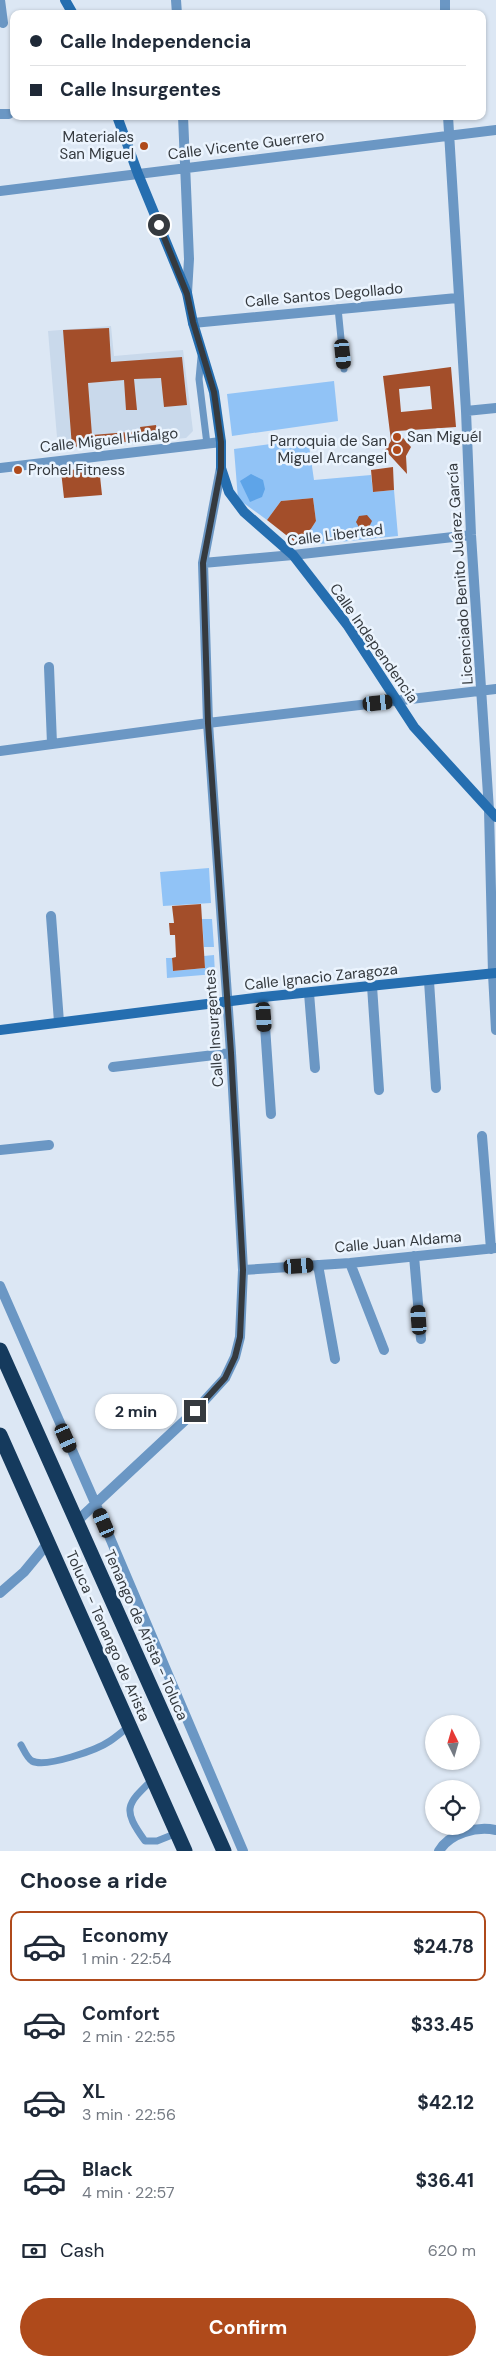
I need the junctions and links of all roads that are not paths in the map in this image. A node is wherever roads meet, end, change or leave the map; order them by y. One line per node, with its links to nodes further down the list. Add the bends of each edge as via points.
1 (0, 0): 2 (street)
2 (2, 23)
3 (118, 120): 9 (street, Calle Independencia)
4 (183, 120): 8 (street)
5 (448, 120): 7 (street, Licenciado Benito Juárez García)
6 (496, 130): 7 (street, Calle Vicente Guerrero)
7 (448, 136): 8 (street, Calle Vicente Guerrero); 12 (street, Licenciado Benito Juárez García)
8 (186, 167): 9 (street, Calle Vicente Guerrero); 11 (street)
9 (138, 174): 10 (street, Calle Vicente Guerrero); 11 (street, Calle Independencia)
10 (0, 191)
11 (187, 294): 14 (street, Calle Independencia)
12 (457, 298): 13 (street, Calle Santos Degollado); 18 (street, Licenciado Benito Juárez García)
13 (338, 308): 14 (street, Calle Santos Degollado); 16 (lane)
14 (193, 322): 15 (street, Calle Independencia)
15 (201, 351): 19 (street, Calle Independencia, via 214,392); 20 (lane, via 199,379)
16 (344, 370)
17 (496, 408): 18 (street)
18 (466, 411): 23 (street, Licenciado Benito Juárez García)
19 (221, 442): 20 (street, Calle Miguel Hidalgo); 22 (street, Calle Independencia)
20 (207, 444): 21 (street, Calle Miguel Hidalgo)
21 (0, 468)
22 (221, 468): 24 (street, Calle Independencia, via 235,502); 25 (street, Calle Insurgentes)
23 (471, 535): 24 (street, Calle Libertad); 28 (street, Licenciado Benito Juárez García)
24 (293, 555): 25 (street, Calle Libertad); 29 (street, Calle Independencia, via 348,626)
25 (203, 563): 30 (street, Calle Insurgentes)
26 (48, 667): 31 (street)
27 (496, 689): 28 (street)
28 (483, 691): 29 (street); 33 (street, Licenciado Benito Juárez García)
29 (396, 701): 30 (street); 33 (street, Calle Independencia, via 414,727)
30 (208, 723): 31 (street); 40 (street, Calle Insurgentes)
31 (52, 744): 32 (street)
32 (0, 751)
33 (493, 813): 35 (street, Licenciado Benito Juárez García)
34 (51, 916): 41 (street)
35 (494, 974): 36 (street, Calle Ignacio Zaragoza); 43 (street, Licenciado Benito Juárez García)
36 (429, 981): 37 (street, Calle Ignacio Zaragoza); 47 (street)
37 (372, 986): 38 (street, Calle Ignacio Zaragoza); 48 (street)
38 (310, 993): 39 (street, Calle Ignacio Zaragoza); 46 (street)
39 (263, 997): 40 (street, Calle Ignacio Zaragoza); 49 (street)
40 (227, 1001): 41 (street, Calle Ignacio Zaragoza); 44 (street, Calle Insurgentes)
41 (59, 1022): 42 (street, Calle Ignacio Zaragoza)
42 (0, 1030)
43 (496, 1030)
44 (231, 1053): 45 (street); 57 (street, Calle Insurgentes)
45 (113, 1067)
46 (315, 1068)
47 (436, 1088)
48 (379, 1090)
49 (270, 1114)
50 (482, 1136): 53 (street)
51 (49, 1145): 52 (street)
52 (0, 1150)
53 (494, 1248): 54 (street, Calle Juan Aldama)
54 (414, 1256): 55 (street, Calle Juan Aldama); 59 (street)
55 (350, 1263): 56 (street, Calle Juan Aldama); 61 (street)
56 (318, 1265): 57 (street, Calle Juan Aldama); 62 (street)
57 (243, 1270): 65 (street, Calle Insurgentes, via 240,1337 225,1378)
58 (0, 1286): 65 (street)
59 (421, 1339)
60 (0, 1350): 66 (highway, Tenango de Arista - Toluca)
61 (384, 1350)
62 (335, 1359)
63 (0, 1435): 64 (highway, Toluca - Tenango de Arista)
64 (4, 1454): 67 (highway, Toluca - Tenango de Arista)
65 (96, 1505): 66 (street, Calle Insurgentes); 76 (street)
66 (76, 1522): 75 (highway, Tenango de Arista - Toluca)
67 (48, 1543): 68 (street, via 24,1572); 69 (highway, Toluca - Tenango de Arista)
68 (0, 1593)
69 (128, 1727): 70 (lane, via 98,1747 50,1762 30,1760); 71 (highway, Toluca - Tenango de Arista)
70 (21, 1745)
71 (152, 1780): 73 (highway, Toluca - Tenango de Arista); 73 (lane, via 133,1797 130,1806 132,1820 145,1841 157,1841)
72 (496, 1830): 77 (street, via 486,1828 464,1832)
73 (177, 1833): 74 (highway, Toluca - Tenango de Arista)
74 (185, 1851)
75 (224, 1851)
76 (243, 1851)
77 (439, 1851)

